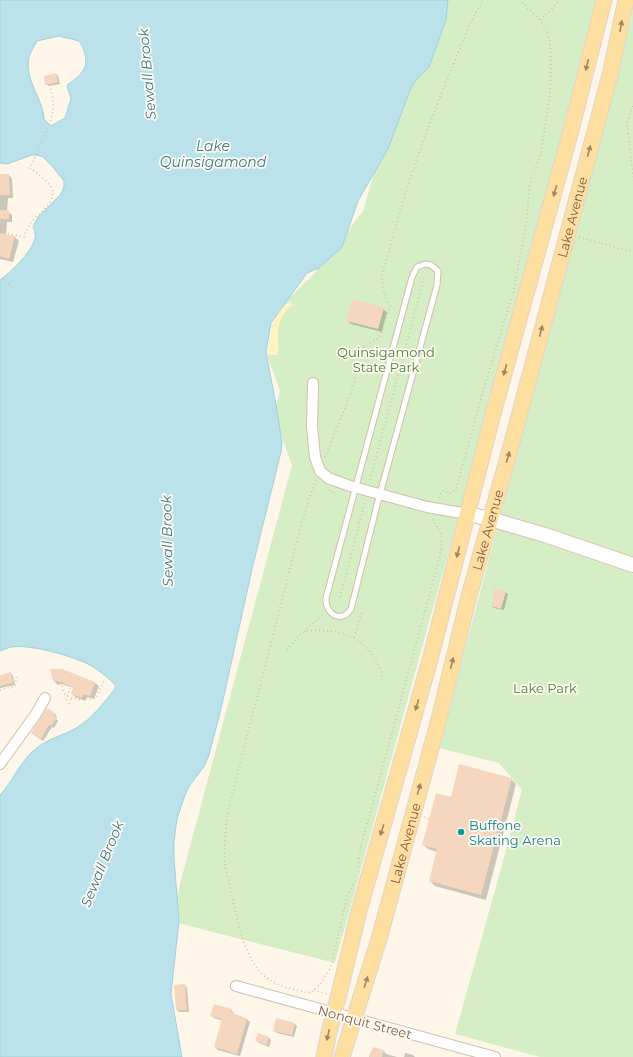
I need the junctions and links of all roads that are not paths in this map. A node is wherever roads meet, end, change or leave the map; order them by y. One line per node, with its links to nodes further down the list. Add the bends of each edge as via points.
1 (604, 0): 6 (main road, Lake Avenue, one-way to 6)
2 (626, 0): 7 (main road, Lake Avenue, one-way to 2, via 610,75)
3 (313, 383): 4 (street, via 312,439 320,471 334,481)
4 (356, 488): 5 (street); 5 (lane, via 326,598 327,609 336,616 341,616 351,609); 5 (lane, via 412,277 417,267 431,265 438,271 437,285)
5 (380, 494): 6 (street, via 436,509)
6 (468, 514): 7 (main road); 12 (main road, Lake Avenue, one-way to 12, via 359,911)
7 (490, 519): 8 (main road); 13 (main road, Lake Avenue, one-way to 7, via 438,723)
8 (633, 565)
9 (45, 698): 10 (street)
10 (0, 764)
11 (236, 986): 12 (street, Nonquit Street)
12 (334, 1013): 13 (street, Nonquit Street); 14 (main road, Lake Avenue, one-way to 14)
13 (354, 1019): 15 (main road, Lake Avenue); 16 (street, Nonquit Street)
14 (324, 1057)
15 (342, 1057)
16 (495, 1057)

